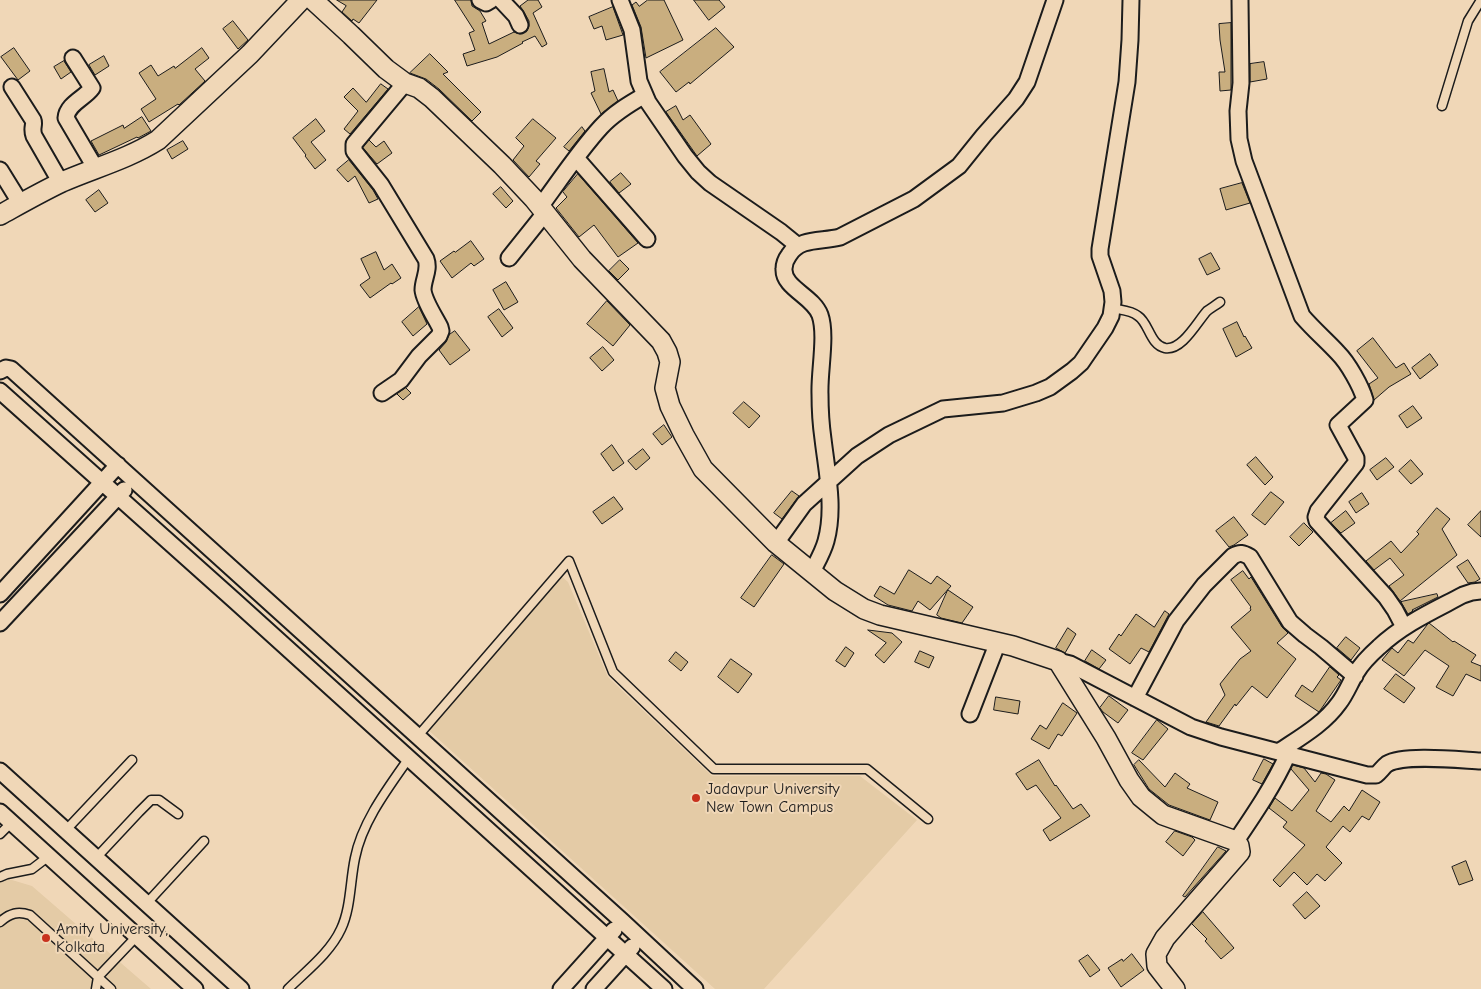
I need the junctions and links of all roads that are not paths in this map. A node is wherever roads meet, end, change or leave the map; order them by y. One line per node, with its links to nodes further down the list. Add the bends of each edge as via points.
1 (301, 0): 18 (street, via 250,54 158,140)
2 (312, 0): 13 (street)
3 (480, 0): 4 (street, via 486,3)
4 (491, 0)
5 (501, 0): 11 (street)
6 (620, 0): 15 (street, via 632,30 639,81)
7 (1055, 0): 25 (street, via 1027,82 959,166 914,199 840,237)
8 (1131, 0): 28 (street, via 1127,82 1100,250 1112,290)
9 (1240, 0): 42 (street, via 1238,111 1244,161 1302,316 1339,354 1365,400 1338,425 1356,463 1318,511 1317,521 1386,597)
10 (1481, 0): 16 (lane, via 1468,20)
11 (520, 25)
12 (73, 58): 18 (street, via 92,88 70,108 66,118)
13 (405, 83): 22 (street, via 432,98 502,164); 31 (street, via 353,148 393,203 426,259 428,270 423,291 441,331 400,380)
14 (12, 87): 20 (street, via 33,120 34,136)
15 (645, 95): 17 (street, via 602,126); 25 (street, via 698,172)
16 (1442, 106)
17 (576, 158): 22 (street); 24 (street)
18 (96, 169): 20 (street)
19 (0, 170): 21 (street)
20 (61, 183): 21 (street)
21 (21, 204): 23 (street)
22 (542, 210): 26 (street); 37 (street, via 582,259 661,341 670,362 666,388 670,406 684,435 704,469)
23 (0, 213)
24 (647, 239)
25 (797, 245): 34 (street, via 787,258 784,276 814,303 820,315 822,437)
26 (509, 258)
27 (1220, 302): 28 (lane, via 1207,312 1181,343 1166,348 1157,344 1136,314)
28 (1112, 308): 34 (street, via 1105,328 1081,363 1050,387 1003,403 953,407 934,413 889,434)
29 (0, 371): 32 (street, via 11,369)
30 (0, 391): 35 (street)
31 (382, 393)
32 (118, 465): 33 (street); 35 (street)
33 (133, 480): 36 (street); 48 (street)
34 (829, 481): 37 (street, via 804,504); 38 (street, via 826,540)
35 (102, 483): 36 (street); 40 (street)
36 (118, 496): 41 (street); 50 (street)
37 (776, 543): 38 (street)
38 (812, 572): 43 (street, via 835,591 880,615)
39 (1481, 591): 42 (street, via 1464,595)
40 (0, 594)
41 (0, 624)
42 (1404, 627): 45 (street, via 1378,647)
43 (998, 642): 44 (street); 47 (street)
44 (1058, 661): 46 (street); 61 (street, via 1141,797 1163,815)
45 (1354, 676): 46 (street, via 1290,622 1250,557 1239,553 1204,585 1176,621); 49 (street, via 1338,705)
46 (1135, 698): 49 (street, via 1191,727)
47 (970, 714)
48 (417, 737): 56 (lane, via 569,560 613,672 714,770 867,769); 66 (street)
49 (1284, 752): 52 (street, via 1367,775 1378,774 1388,764 1400,760); 61 (street, via 1270,790)
50 (409, 758): 69 (street); 77 (lane, via 380,799 360,839 346,918 340,931 329,949)
51 (132, 760): 58 (lane)
52 (1481, 761)
53 (0, 771): 58 (street)
54 (0, 812): 57 (street)
55 (178, 814): 63 (lane, via 159,800 151,800)
56 (928, 819)
57 (12, 822): 59 (lane); 62 (street)
58 (66, 830): 63 (street)
59 (0, 834)
60 (204, 841): 65 (lane)
61 (1236, 841): 82 (street, via 1240,852 1165,938 1156,954 1156,966)
62 (49, 856): 64 (lane, via 32,869); 68 (street)
63 (96, 858): 65 (street)
64 (0, 877)
65 (147, 903): 76 (street)
66 (622, 920): 69 (street); 70 (street)
67 (0, 922): 72 (lane, via 14,913 30,915)
68 (137, 936): 72 (lane); 75 (street)
69 (608, 937): 71 (street); 78 (street)
70 (640, 938): 71 (street); 81 (street)
71 (625, 954): 79 (street); 80 (street)
72 (98, 977): 73 (lane); 74 (lane)
73 (96, 989)
74 (111, 989)
75 (195, 989)
76 (242, 989)
77 (288, 989)
78 (561, 989)
79 (594, 989)
80 (664, 989)
81 (695, 989)
82 (1175, 989)

